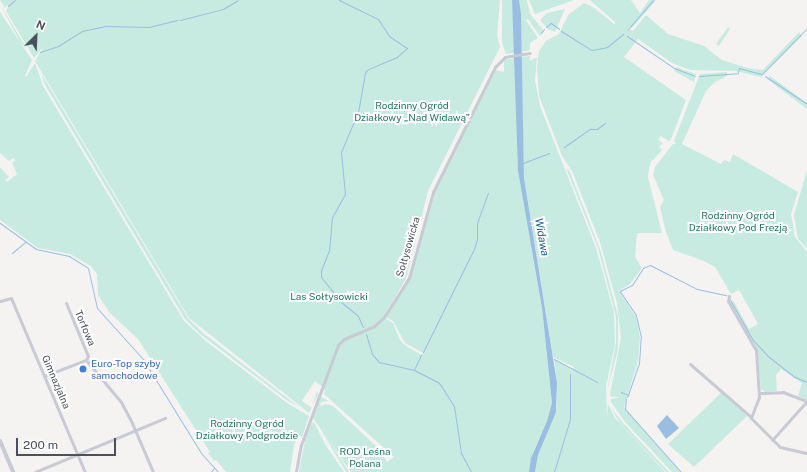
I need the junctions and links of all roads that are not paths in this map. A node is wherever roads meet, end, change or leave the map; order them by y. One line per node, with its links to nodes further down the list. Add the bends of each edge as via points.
1 (530, 53): 20 (street, Sołtysowicka, via 508,56 500,60 496,67 433,192 404,286 378,323 367,331 344,339 338,345 301,445)
2 (729, 296): 8 (street, via 728,301 756,350)
3 (0, 300): 7 (street, Gimnazjalna, via 12,298)
4 (66, 303): 5 (street, Torfowa, via 88,356)
5 (86, 360): 7 (street, Torfowa); 11 (street, Torfowa, via 120,402)
6 (690, 364): 9 (street, via 697,373 723,391)
7 (44, 376): 15 (street, Gimnazjalna)
8 (760, 393): 9 (street); 12 (street, via 783,392 807,401)
9 (751, 417): 12 (street)
10 (165, 418): 11 (street)
11 (135, 430): 15 (street); 19 (street, Torfowa)
12 (772, 440): 14 (street, via 784,448)
13 (0, 441): 16 (street)
14 (807, 453)
15 (78, 454): 17 (street); 18 (street, Gimnazjalna)
16 (13, 472)
17 (35, 472)
18 (85, 472)
19 (153, 472)
20 (296, 472)

